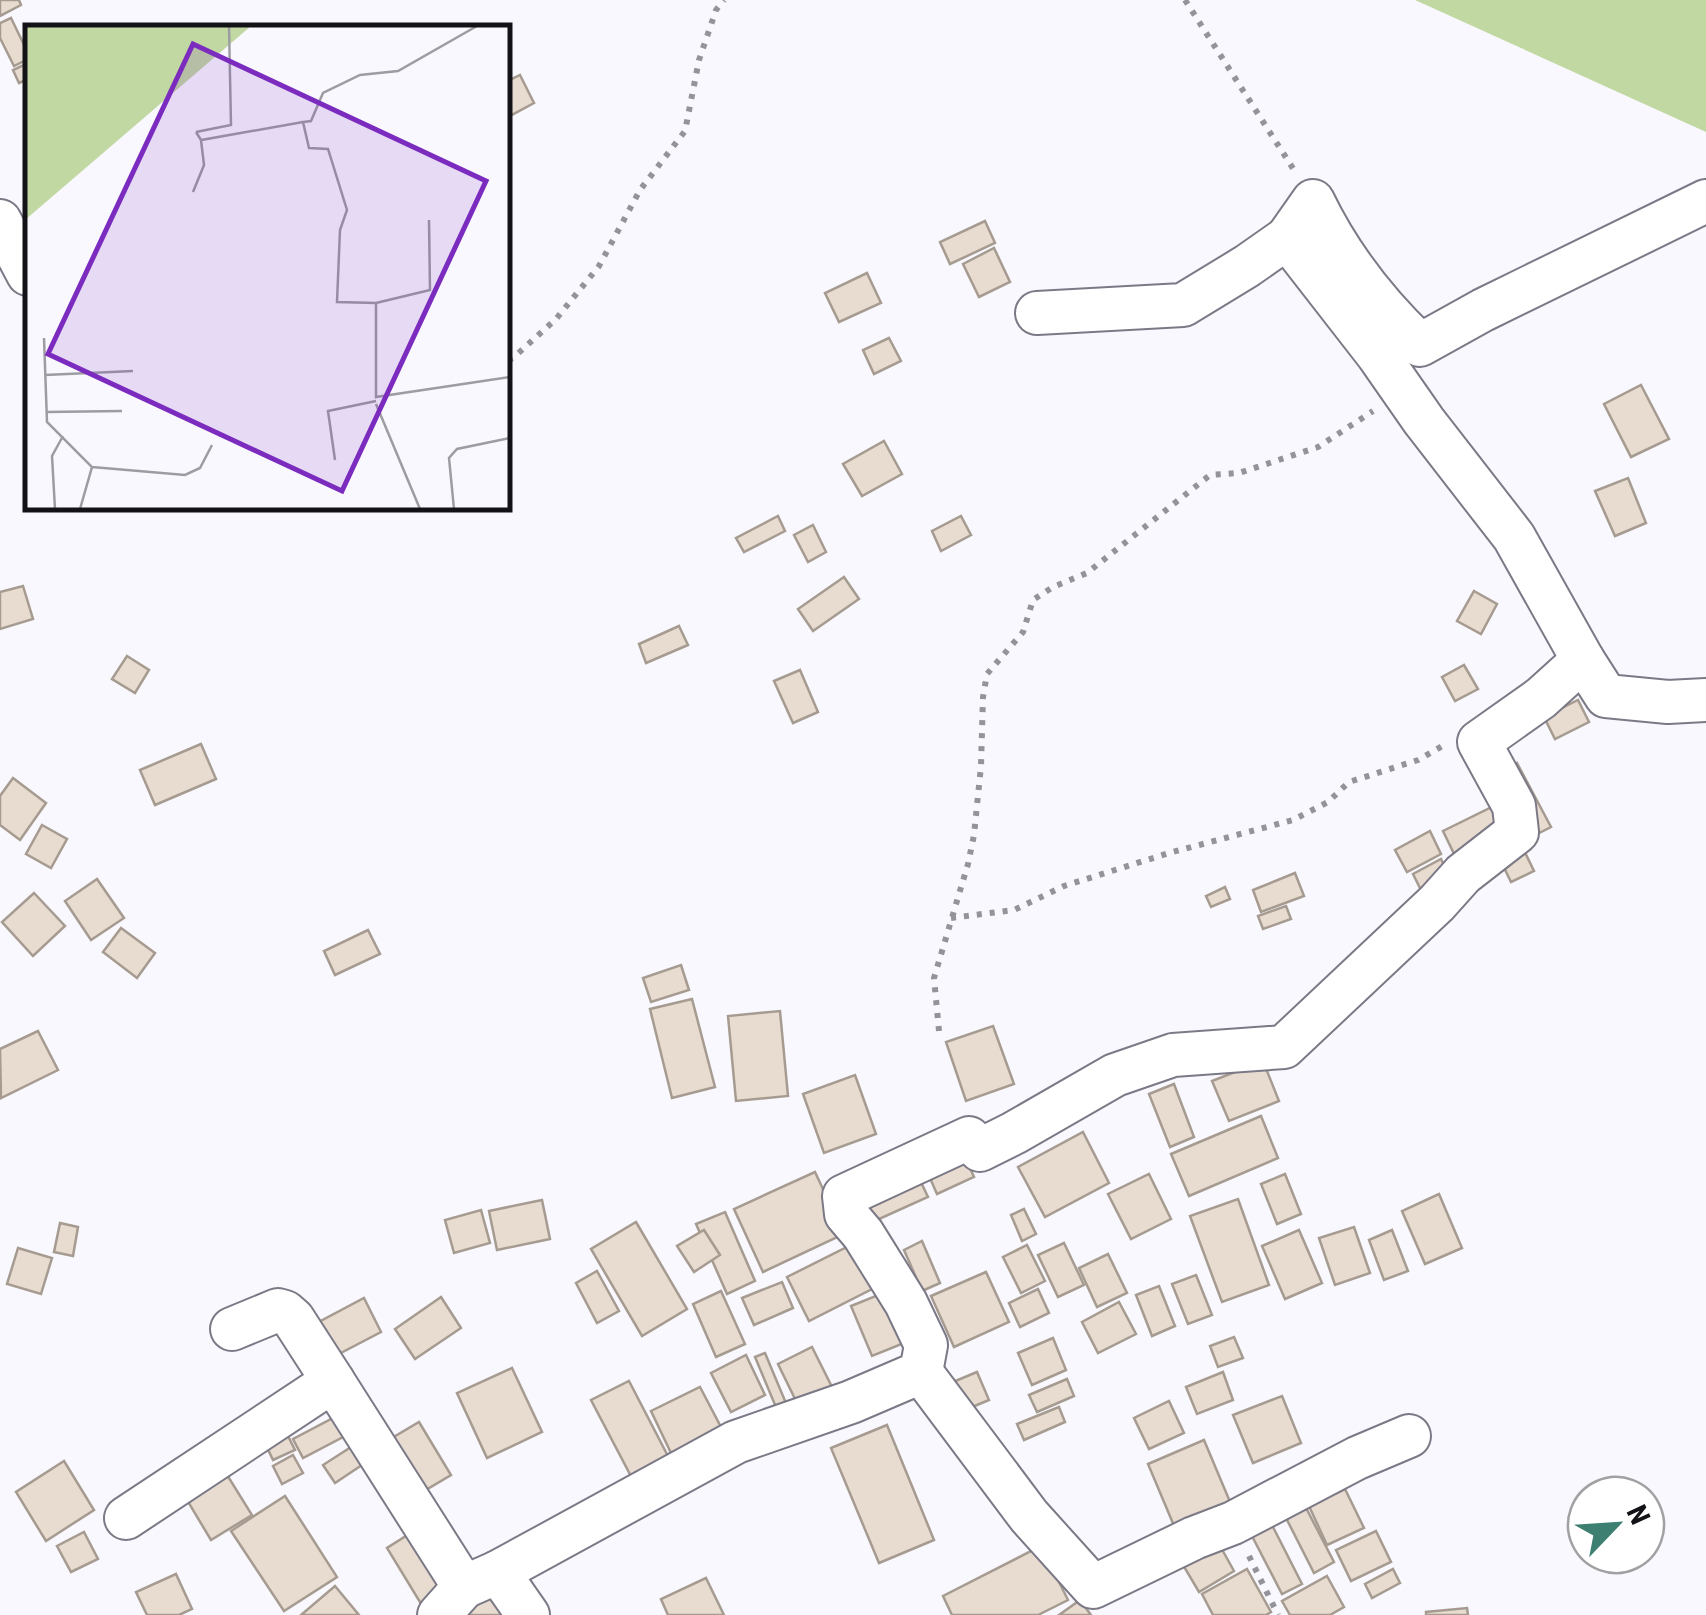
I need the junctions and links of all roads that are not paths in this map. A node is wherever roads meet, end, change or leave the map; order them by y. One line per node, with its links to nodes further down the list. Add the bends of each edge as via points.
1 (1706, 201): 3 (street, via 1420,345 1348,260 1314,201)
2 (0, 221): 4 (street)
3 (1287, 238): 5 (street, via 1182,306); 6 (street, via 1514,537)
4 (25, 268)
5 (1038, 313)
6 (1583, 660): 7 (street, via 1606,696); 9 (street, via 1479,742 1514,806 1517,832 1462,874 1284,1046 1173,1055 1114,1075 980,1150 969,1138 844,1196 846,1214 926,1345)
7 (1706, 700)
8 (232, 1329): 10 (street, via 285,1312)
9 (921, 1372): 11 (street, via 1029,1516 1093,1587); 13 (street, via 736,1442)
10 (333, 1381): 12 (street); 13 (street)
11 (1410, 1436)
12 (126, 1518)
13 (467, 1591): 14 (street)
14 (528, 1615)

